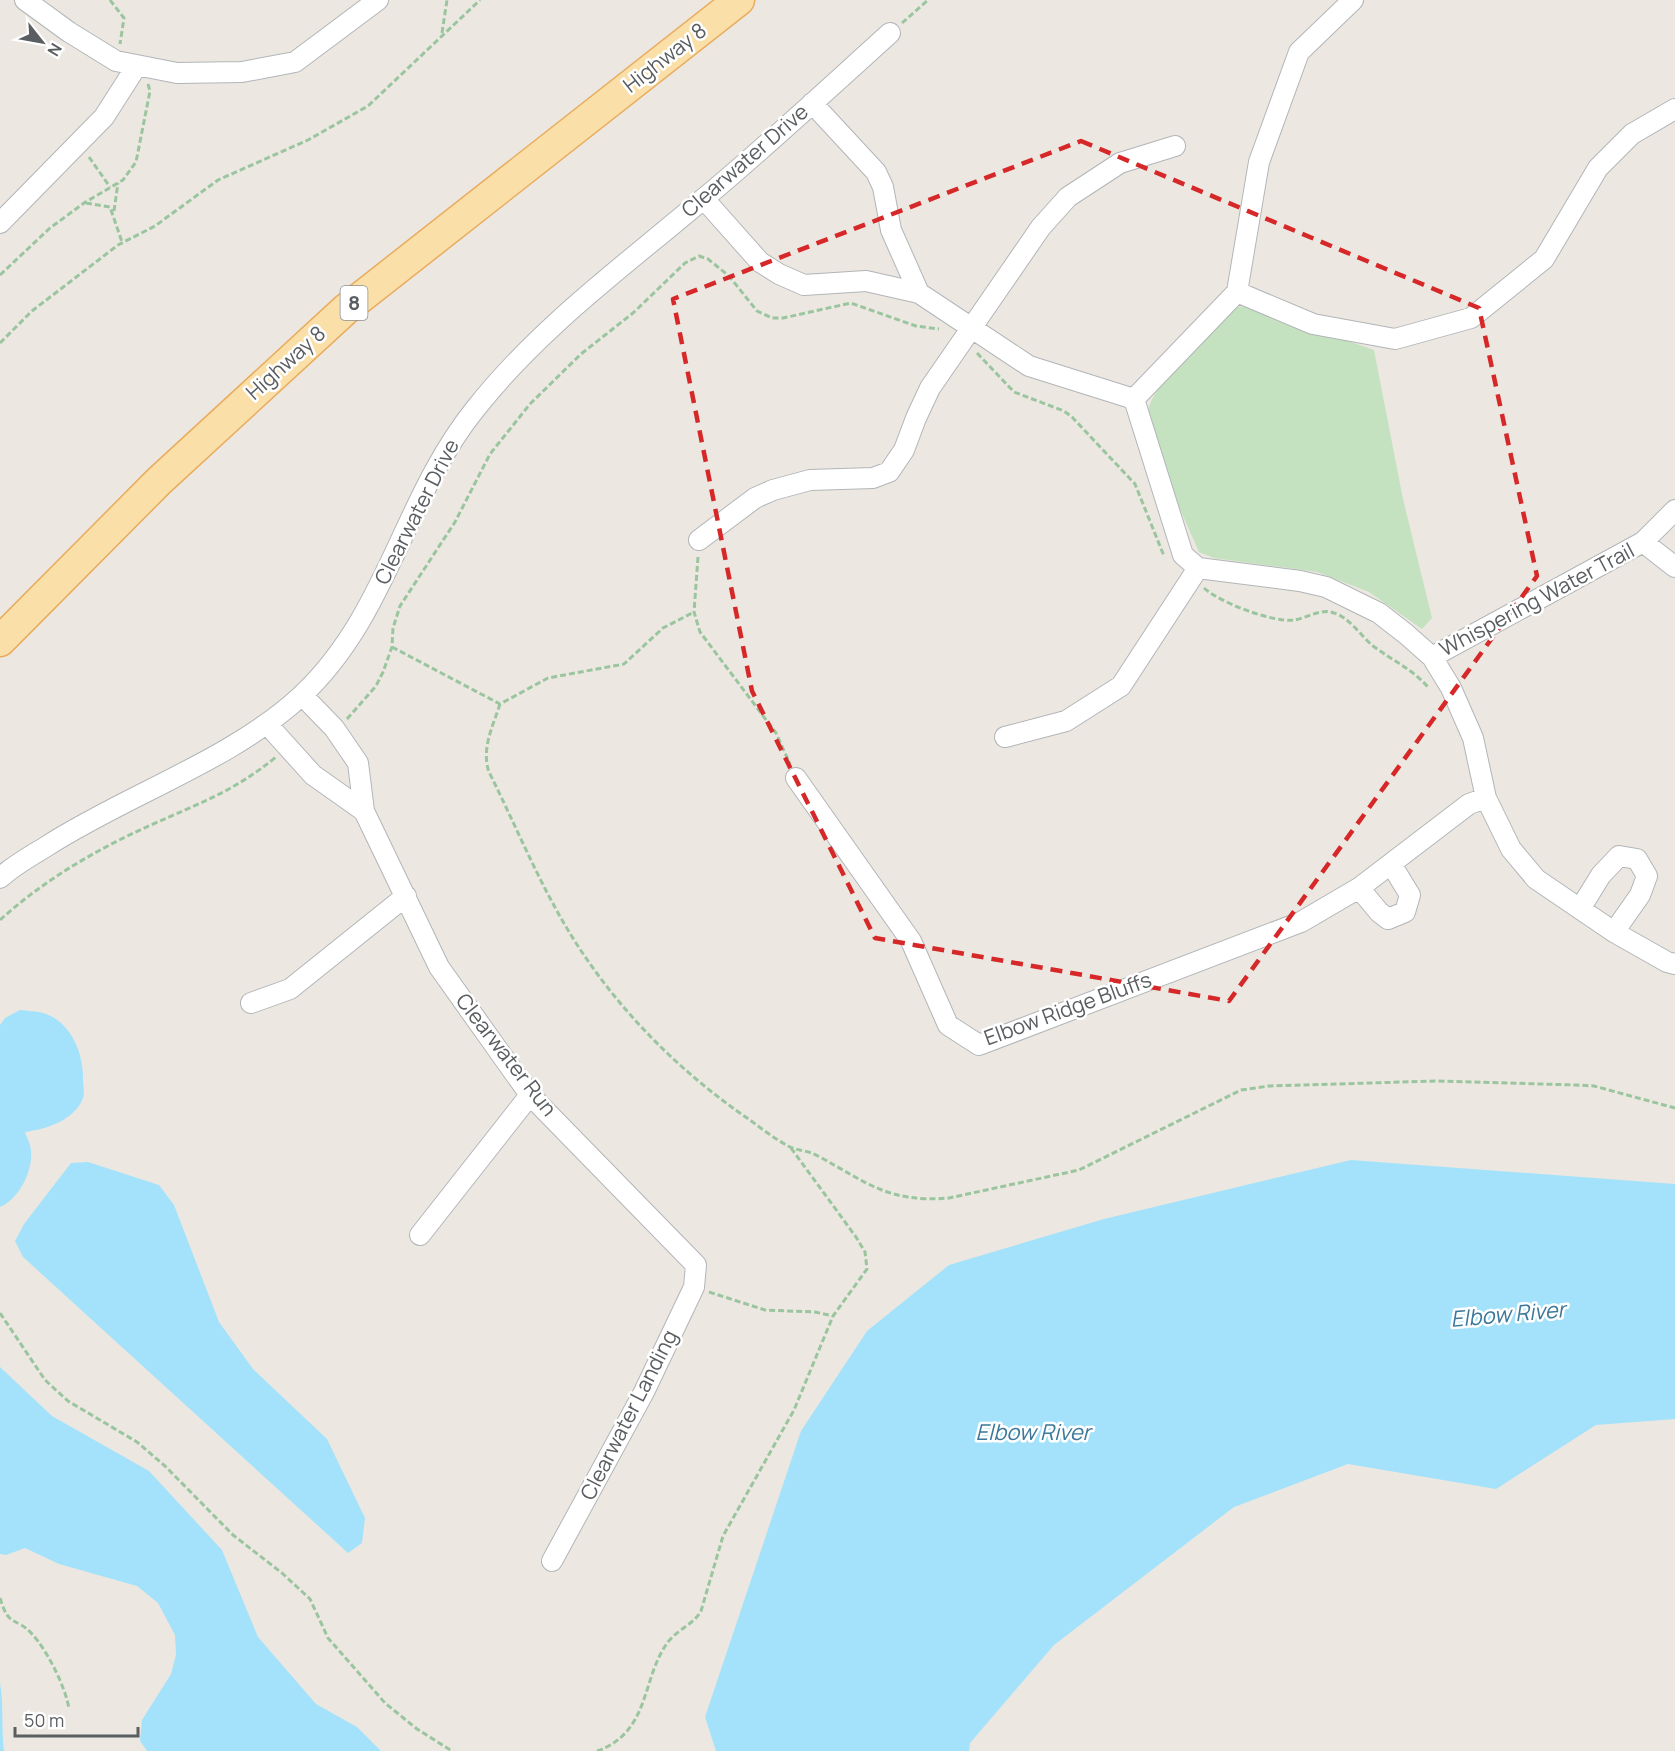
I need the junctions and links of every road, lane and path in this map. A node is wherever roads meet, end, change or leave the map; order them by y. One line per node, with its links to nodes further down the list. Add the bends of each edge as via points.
1 (25, 0): 11 (street)
2 (110, 0): 11 (path, via 124,18)
3 (378, 0): 12 (street, via 295,62 242,72 177,73)
4 (447, 0): 10 (path)
5 (480, 0): 10 (path)
6 (739, 0): 36 (main road, Highway 8 / 8, via 346,309 159,481)
7 (928, 0): 9 (path)
8 (1353, 0): 25 (street, via 1299,52 1259,162)
9 (890, 33): 13 (street, Clearwater Drive)
10 (441, 34): 23 (path, via 368,106 308,140 218,180 155,226)
11 (116, 61): 12 (street)
12 (139, 67): 15 (street, via 104,117); 17 (path, via 150,91 144,126 136,162)
13 (812, 103): 19 (street, Clearwater Drive); 26 (street, via 876,172 883,187 891,230)
14 (1675, 109): 25 (street, via 1632,134 1598,168 1544,259 1471,318 1395,339 1313,324)
15 (79, 143): 18 (path); 22 (street)
16 (1175, 146): 27 (street, via 1120,163 1068,197 1041,227)
17 (117, 183): 18 (path); 21 (path)
18 (110, 187): 20 (path)
19 (704, 199): 26 (street, via 760,262 804,285 866,281); 39 (street, Clearwater Drive, via 599,284 503,373 462,425 430,479 368,610 341,653)
20 (84, 203): 21 (path, via 106,206); 24 (path, via 50,228)
21 (114, 213): 23 (path)
22 (0, 223)
23 (123, 242): 28 (path, via 68,281)
24 (0, 275)
25 (1237, 292): 29 (street)
26 (919, 293): 27 (street)
27 (971, 327): 29 (street, via 1029,366); 31 (street, via 930,388 904,450 889,472 873,478 810,480 773,490 755,498)
28 (0, 343)
29 (1134, 399): 34 (street, via 1183,555)
30 (1675, 510): 32 (street, Whispering Water Trail)
31 (699, 540): 35 (path)
32 (1643, 542): 33 (street, Whispering Water Trail); 38 (street, Whispering Water Trail)
33 (1675, 567)
34 (1198, 568): 38 (street, via 1326,587 1379,613); 41 (street, via 1121,686 1066,721)
35 (694, 612): 37 (path, via 663,628 624,664 548,678 500,704); 43 (path, via 708,645 776,733)
36 (0, 641)
37 (392, 647)
38 (1432, 657): 44 (street, via 1470,729)
39 (302, 695): 40 (street, Clearwater Drive); 45 (street, Clearwater Run, via 334,728 354,757)
40 (267, 724): 42 (street, Clearwater Run); 47 (street, Clearwater Drive, via 76,827)
41 (1005, 737)
42 (288, 747): 45 (street, Clearwater Run, via 313,775); 51 (path, via 234,789 78,862)
43 (796, 778): 48 (street, Elbow Ridge Bluffs, via 910,941 948,1025 979,1045 1301,922)
44 (1486, 798): 46 (street, Elbow Ridge Bluffs, via 1469,804); 50 (street, via 1511,849 1530,872)
45 (364, 811): 49 (street, Clearwater Run)
46 (1391, 864): 48 (street, Elbow Ridge Bluffs); 48 (street, via 1410,895 1405,912 1388,919 1382,916)
47 (0, 878)
48 (1359, 888)
49 (406, 896): 54 (street, via 290,989); 55 (street, Clearwater Run, via 439,967)
50 (1580, 909): 52 (street); 52 (street, via 1601,875 1620,856 1637,859 1647,876 1640,895)
51 (0, 920)
52 (1614, 932): 53 (street)
53 (1675, 964)
54 (251, 1003)
55 (530, 1095): 57 (street); 58 (street, Clearwater Run)
56 (790, 1147): 61 (path, via 865,1252 865,1276)
57 (420, 1235)
58 (696, 1265): 59 (street, Clearwater Landing)
59 (694, 1287): 61 (path, via 765,1310); 62 (street, Clearwater Landing, via 644,1392)
60 (0, 1313): 65 (path, via 45,1380 68,1401 137,1442 165,1466 233,1535 310,1599 328,1638 385,1703)
61 (832, 1316): 66 (path, via 794,1410 723,1536 701,1611 695,1622 676,1634 660,1654 640,1713 620,1736)
62 (552, 1561)
63 (0, 1598): 64 (path, via 9,1619 31,1632 38,1642 67,1695)
64 (69, 1708)
65 (452, 1751)
66 (597, 1751)

